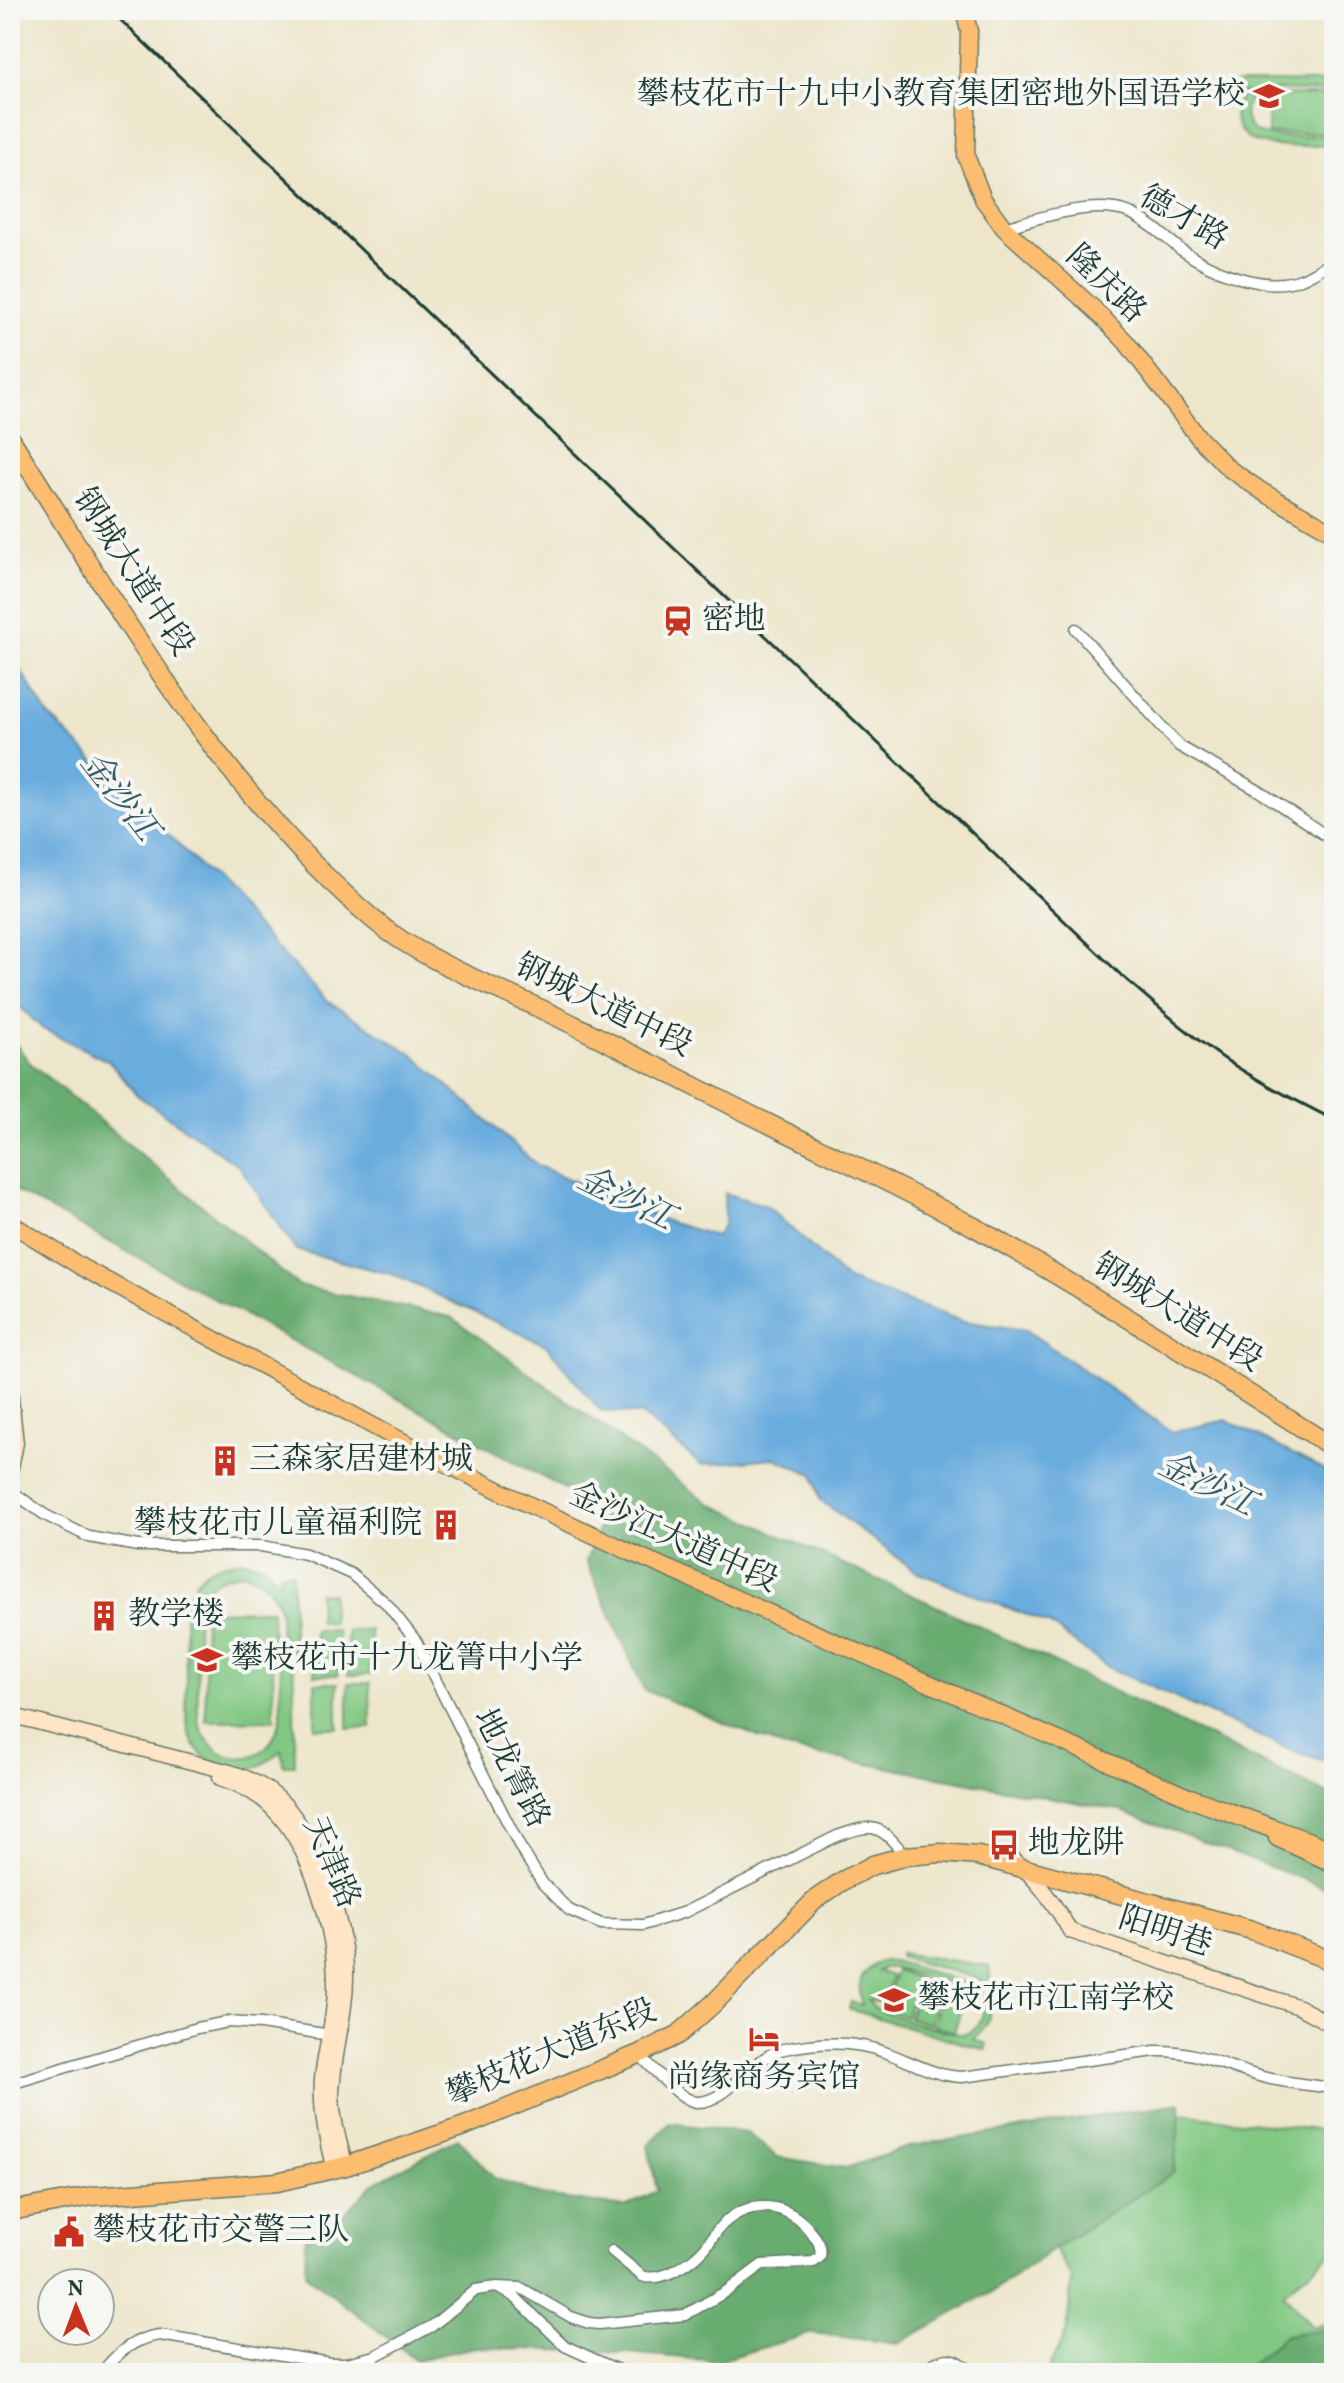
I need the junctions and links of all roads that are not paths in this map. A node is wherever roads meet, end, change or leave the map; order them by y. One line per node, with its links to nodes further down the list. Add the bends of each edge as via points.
1 (964, 10): 2 (main road, 隆庆路, via 969,31 966,156 983,199)
2 (1004, 228): 3 (street, 德才路, via 1078,210 1108,209 1130,213 1199,263 1247,279 1282,283); 5 (main road, 隆庆路, via 1126,342 1228,468)
3 (1334, 261)
4 (10, 438): 10 (highway, 钢城大道中段, via 201,732 309,860 380,925 439,961 971,1225)
5 (1334, 533)
6 (1076, 629): 7 (street, via 1179,746)
7 (1334, 841)
8 (10, 1223): 15 (main road, 金沙江大道中段, via 83,1268 504,1493)
9 (10, 1389): 11 (main road, via 16,1443)
10 (1334, 1448)
11 (10, 1472)
12 (10, 1490): 17 (street, 地龙箐路, via 89,1537 138,1546 261,1546 306,1554 351,1574 386,1603 416,1641 543,1884 569,1910 601,1924 643,1925 685,1912 857,1829 886,1832)
13 (10, 1715): 29 (main road, via 238,1775 270,1792 291,1813 320,1867 344,1946 346,1988 332,2096)
14 (10, 1725): 25 (main road, 天津路, via 227,1781 273,1808 300,1848 328,1925 335,1988)
15 (1190, 1798): 16 (highway)
16 (1252, 1824): 18 (highway); 20 (main road)
17 (898, 1847): 19 (highway, 攀枝花大道东段, via 933,1844); 26 (highway, 攀枝花大道东段, via 837,1871 809,1891 707,1995)
18 (1334, 1851)
19 (1009, 1855): 21 (main road, 阳明巷); 22 (highway, 攀枝花大道东段, via 1236,1917)
20 (1334, 1864)
21 (1025, 1868): 23 (highway, 攀枝花大道东段, via 1252,1930); 24 (main road, 阳明巷, via 1070,1931 1299,2007); 26 (highway, 攀枝花大道东段, via 941,1853 873,1865 816,1899 678,2035)
22 (1334, 1950)
23 (1334, 1962)
24 (1334, 2026)
25 (330, 2035): 27 (street, via 228,2022); 29 (main road, 天津路, via 321,2098)
26 (636, 2051): 28 (street, via 684,2098 697,2102 722,2093 767,2055 828,2044 869,2046 934,2073 962,2077 1176,2051 1278,2081); 29 (highway, 攀枝花大道东段)
27 (17, 2082)
28 (1334, 2088)
29 (339, 2163): 30 (highway, 攀枝花大道东段, via 275,2174 91,2188); 31 (highway, 攀枝花大道东段, via 277,2182 93,2196)
30 (10, 2202)
31 (10, 2211)
32 (612, 2251): 33 (street, via 642,2276 661,2277 695,2258 732,2217 761,2206 781,2208 797,2218 817,2238 821,2253 814,2262 762,2265 693,2312 678,2316 589,2323 521,2288)
33 (496, 2287): 34 (street, via 476,2290 432,2326 361,2361 330,2363 160,2335 125,2348); 35 (street, via 514,2296 565,2346)
34 (102, 2373)
35 (624, 2373)
36 (918, 2373): 37 (street, via 952,2359)
37 (971, 2373)

